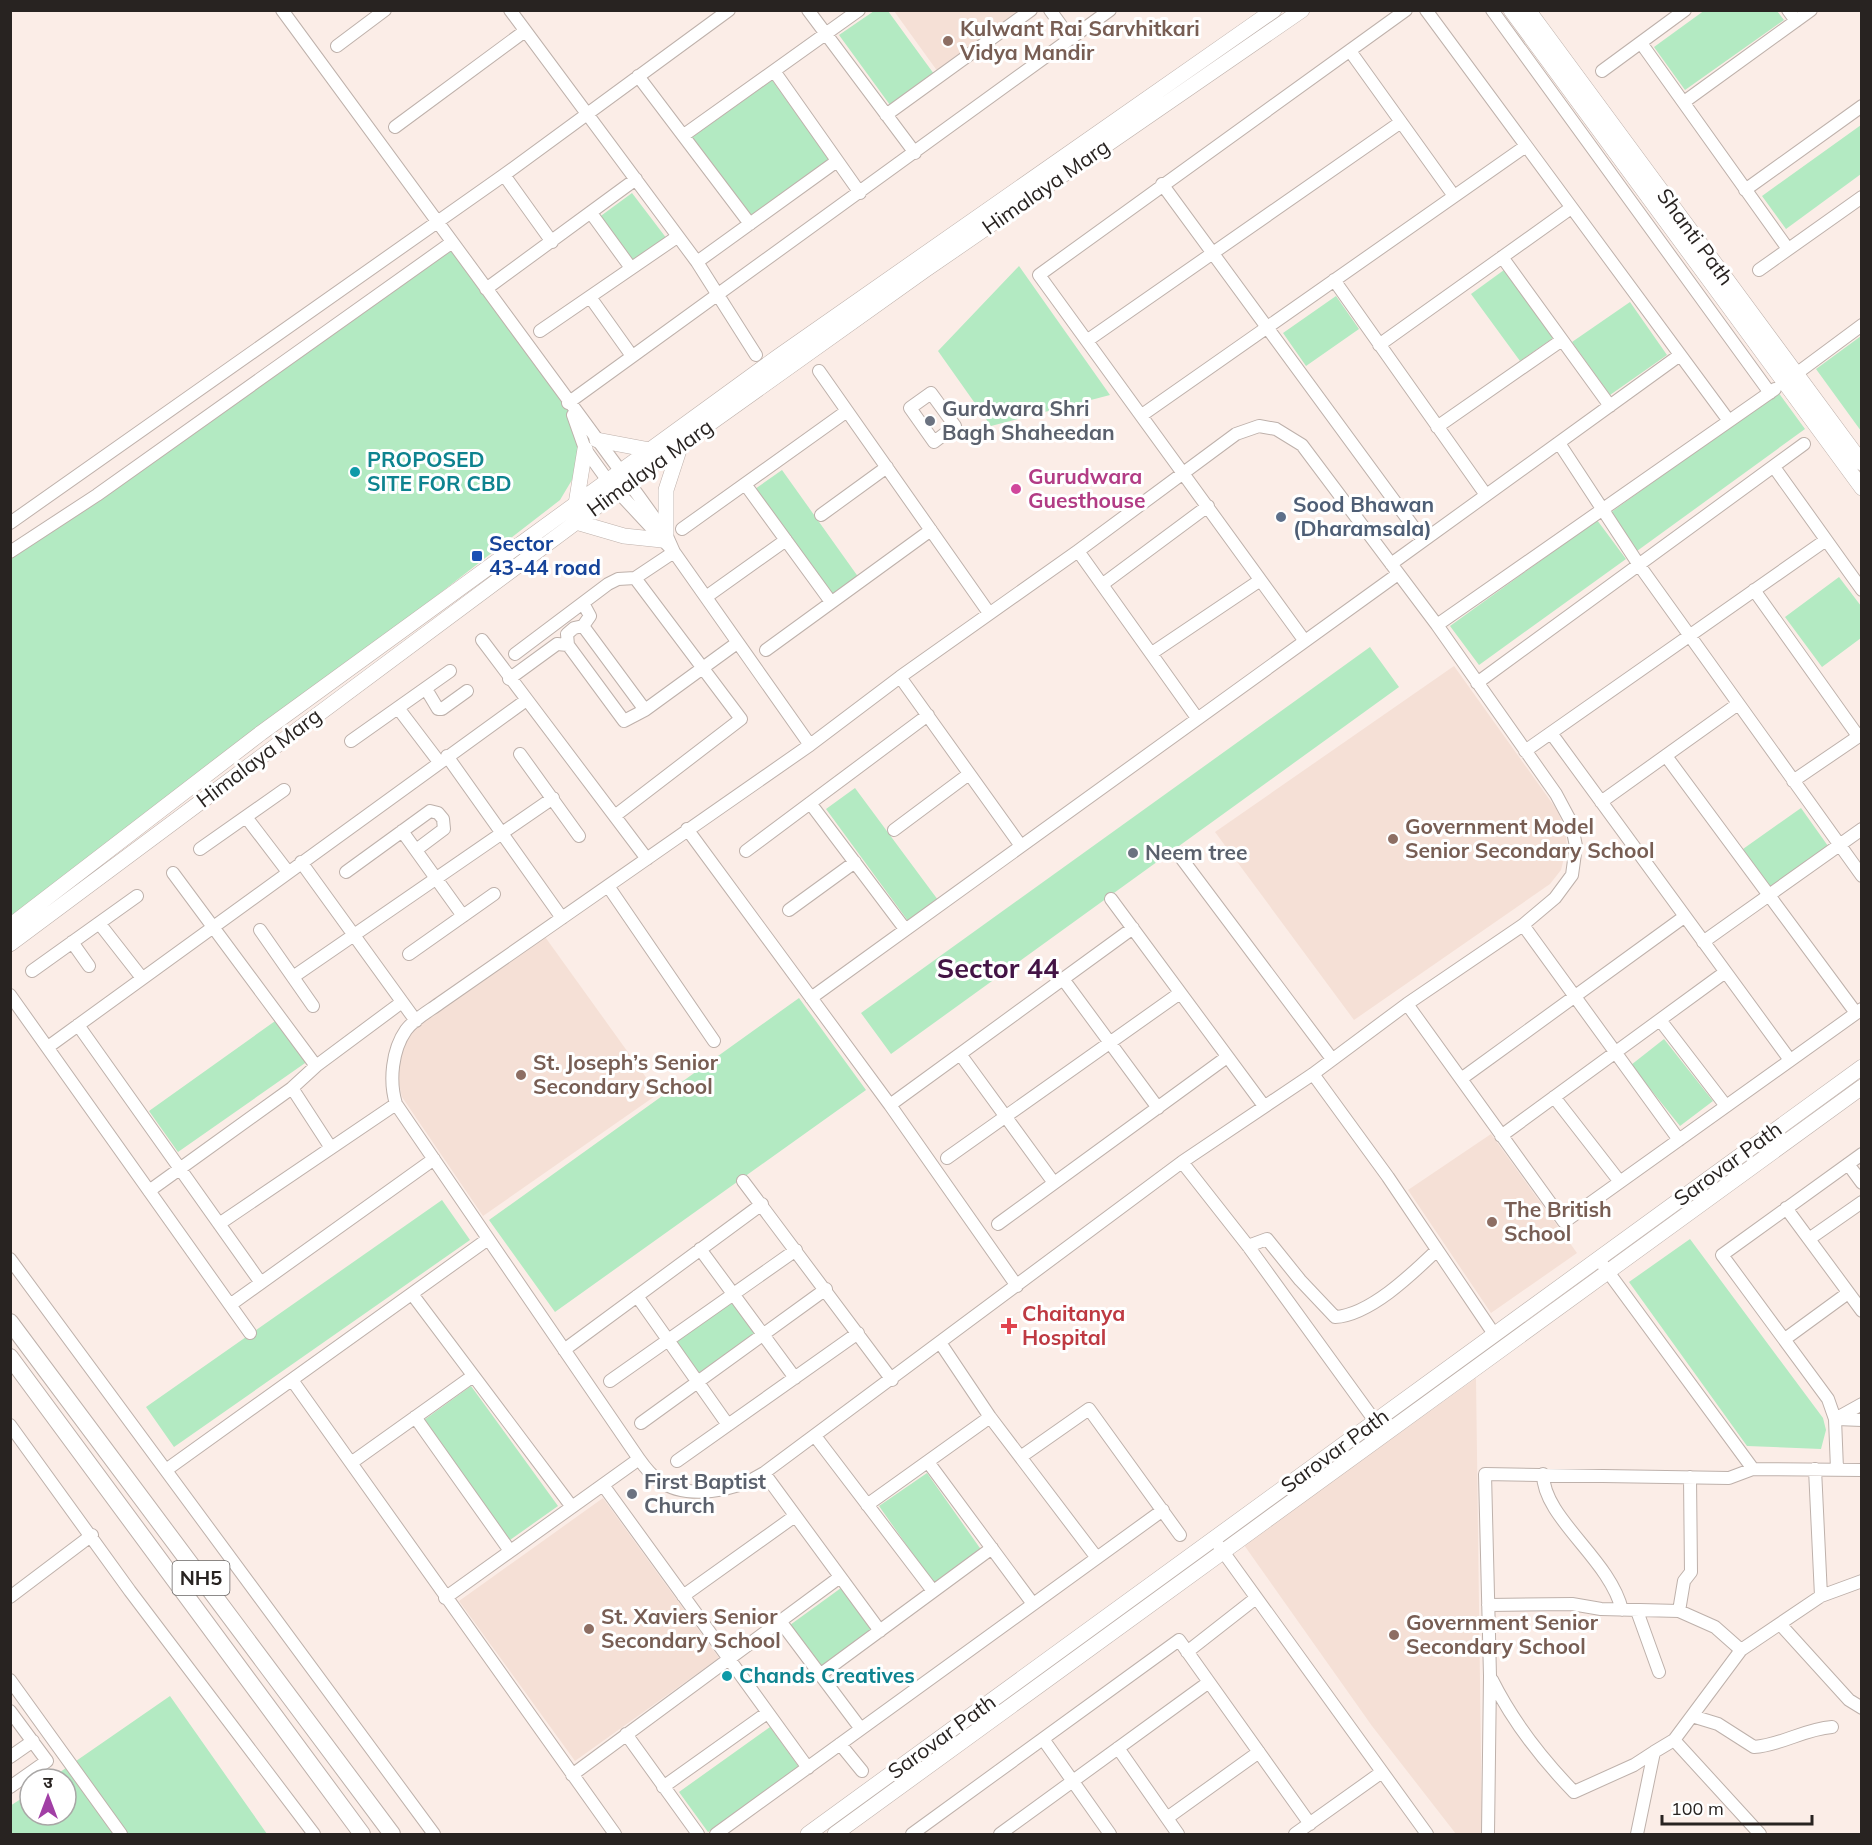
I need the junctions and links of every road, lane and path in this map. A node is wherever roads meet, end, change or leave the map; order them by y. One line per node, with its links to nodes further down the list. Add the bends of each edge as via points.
1 (282, 10): 49 (street)
2 (386, 10): 25 (street)
3 (510, 10): 21 (street)
4 (729, 10): 29 (street)
5 (808, 10): 22 (street)
6 (859, 10): 22 (street)
7 (1031, 10): 33 (street)
8 (1050, 10): 23 (street)
9 (1110, 10): 23 (street)
10 (1274, 10): 86 (main road, Himalaya Marg)
11 (1302, 10): 83 (main road, Himalaya Marg)
12 (1406, 10): 26 (street)
13 (1426, 10): 37 (street)
14 (1492, 10): 75 (street)
15 (1511, 10): 74 (main road)
16 (1528, 10): 74 (main road, Shanti Path)
17 (1685, 10): 24 (street)
18 (1788, 10): 20 (street)
19 (1811, 10): 20 (street)
20 (1796, 21): 30 (street)
21 (525, 31): 32 (street); 35 (street)
22 (826, 34): 27 (street); 33 (street)
23 (1071, 39): 38 (street)
24 (1641, 43): 28 (street); 30 (street)
25 (337, 46)
26 (1350, 51): 34 (street); 42 (street)
27 (774, 71): 36 (street); 39 (street)
28 (1602, 71)
29 (638, 76): 32 (street); 36 (street)
30 (1684, 102): 43 (street)
31 (1862, 106): 43 (street)
32 (587, 113): 40 (street); 41 (street)
33 (886, 115): 38 (street)
34 (1401, 122): 45 (street); 55 (street)
35 (394, 127)
36 (684, 135): 50 (street)
37 (1526, 146): 45 (street); 47 (street)
38 (915, 153): 44 (street)
39 (837, 161): 44 (street); 50 (street)
40 (504, 175): 49 (street); 52 (street)
41 (636, 179): 48 (street); 51 (street)
42 (1162, 184): 55 (street); 67 (street, via 1039,275)
43 (1745, 190): 54 (street)
44 (860, 193): 62 (street)
45 (1454, 196): 60 (street)
46 (1862, 197): 54 (street)
47 (1571, 208): 56 (street); 71 (street)
48 (591, 213): 52 (street); 58 (street)
49 (437, 221): 53 (street); 100 (street)
50 (750, 224): 57 (street)
51 (677, 237): 57 (street); 58 (street)
52 (552, 242): 61 (street)
53 (452, 243): 61 (street); 108 (street, via 97,495)
54 (1788, 249): 59 (street)
55 (1212, 254): 65 (street); 67 (street)
56 (1502, 258): 68 (street); 69 (street)
57 (697, 262): 62 (street)
58 (631, 268): 63 (street)
59 (1759, 270)
60 (1334, 280): 65 (street); 69 (street)
61 (486, 289): 76 (street)
62 (717, 294): 70 (street); 72 (street)
63 (590, 297): 66 (street); 72 (street)
64 (1862, 326): 74 (street)
65 (1267, 328): 79 (street); 105 (street)
66 (540, 331)
67 (1088, 340): 79 (street)
68 (1562, 340): 77 (street); 81 (street)
69 (1380, 345): 81 (street)
70 (756, 355)
71 (1680, 355): 77 (street); 80 (street)
72 (632, 356): 76 (street)
73 (819, 370): 78 (street)
74 (1790, 378): 75 (street); 87 (main road, Shanti Path); 93 (main road, Shanti Path)
75 (1770, 393): 80 (street)
76 (568, 403): 85 (street)
77 (1610, 406): 82 (street)
78 (847, 411): 89 (street); 92 (street)
79 (1143, 415): 90 (street)
80 (1729, 421): 97 (street)
81 (1437, 427): 94 (street)
82 (1558, 443): 94 (street); 97 (street)
83 (681, 444): 91 (main road, Himalaya Marg); 103 (main road, via 666,490)
84 (1804, 444): 88 (street)
85 (591, 445): 86 (main road); 91 (street); 95 (main road)
86 (650, 450): 91 (main road, Himalaya Marg)
87 (1862, 463)
88 (1774, 466): 106 (street); 110 (street)
89 (887, 467): 98 (street); 102 (street)
90 (1184, 473): 96 (street); 107 (street); 111 (street, via 1236,434 1258,426 1276,429 1302,445)
91 (619, 482): 95 (main road, Himalaya Marg); 99 (main road, Himalaya Marg); 103 (street)
92 (745, 484): 101 (street); 104 (street)
93 (1862, 488)
94 (1486, 495): 105 (street)
95 (576, 504): 191 (main road, Himalaya Marg, via 261,733)
96 (1208, 506): 113 (street); 114 (street)
97 (1603, 510): 110 (street); 121 (street)
98 (821, 516)
99 (576, 522): 103 (main road, via 624,536); 199 (main road, Himalaya Marg)
100 (10, 523)
101 (682, 529)
102 (931, 530): 118 (street); 120 (street)
103 (664, 537): 109 (street)
104 (786, 540): 117 (street); 118 (street)
105 (1423, 540): 111 (street)
106 (1826, 540): 115 (street); 116 (street)
107 (1078, 551): 114 (street); 120 (street)
108 (10, 552)
109 (674, 552): 112 (street); 117 (street)
110 (1639, 565): 123 (street); 135 (street)
111 (1394, 569): 121 (street); 125 (street)
112 (635, 578): 119 (street, via 618,579); 131 (street)
113 (1259, 581): 125 (street); 129 (street)
114 (1103, 584): 129 (street)
115 (1754, 590): 123 (street); 145 (street)
116 (1862, 590)
117 (706, 597): 126 (street)
118 (831, 602): 128 (street)
119 (583, 603): 122 (street, via 590,616); 130 (street)
120 (989, 613): 133 (street)
121 (1437, 625): 135 (street)
122 (583, 626): 127 (street, via 567,634); 141 (street)
123 (1689, 636): 139 (street); 144 (street)
124 (482, 640): 134 (street)
125 (1304, 640): 143 (street)
126 (737, 643): 131 (street); 147 (street)
127 (568, 645): 134 (street, via 557,644); 141 (street, via 624,721)
128 (766, 650)
129 (1152, 653): 143 (street)
130 (515, 654)
131 (702, 670): 141 (street); 158 (street, via 741,719)
132 (450, 671): 136 (street)
133 (900, 677): 142 (street); 147 (street)
134 (509, 679): 138 (street)
135 (1477, 683): 148 (street)
136 (426, 689): 137 (street, via 438,709); 140 (street)
137 (467, 691)
138 (525, 701): 151 (street); 158 (street)
139 (1738, 704): 150 (street); 153 (street)
140 (398, 708): 146 (street); 151 (street)
141 (645, 710)
142 (928, 715): 152 (street); 157 (street)
143 (1197, 718): 167 (street)
144 (1551, 733): 148 (street); 156 (street)
145 (1860, 735): 153 (street)
146 (351, 741)
147 (810, 744): 160 (street)
148 (1525, 751): 190 (street, via 1571,822 1576,846 1572,875 1555,898)
149 (520, 754): 155 (street)
150 (1666, 756): 156 (street); 183 (street)
151 (443, 759): 164 (street); 173 (street)
152 (969, 774): 162 (street); 167 (street)
153 (1793, 782): 166 (street)
154 (284, 790): 159 (street)
155 (553, 798): 164 (street); 165 (street)
156 (1601, 802): 187 (street)
157 (810, 803): 170 (street); 174 (street)
158 (616, 815): 172 (street)
159 (246, 817): 168 (street); 175 (street)
160 (687, 829): 172 (street); 210 (street)
161 (1862, 829): 166 (street)
162 (894, 830)
163 (402, 831): 169 (street); 169 (street, via 430,812 443,819 444,829); 176 (street)
164 (501, 834): 179 (street); 188 (street)
165 (579, 836)
166 (1839, 845): 178 (street); 183 (street)
167 (1021, 846): 194 (street)
168 (200, 849)
169 (416, 850): 179 (street)
170 (746, 851)
171 (1179, 855): 224 (street)
172 (647, 859): 180 (street)
173 (301, 862): 175 (street); 196 (street)
174 (855, 862): 185 (street); 194 (street)
175 (288, 872): 192 (street)
176 (346, 872)
177 (173, 873): 192 (street)
178 (1862, 876)
179 (435, 878): 186 (street); 196 (street)
180 (608, 886): 188 (street); 218 (street)
181 (494, 894): 186 (street)
182 (137, 896): 189 (street)
183 (1768, 896): 198 (street); 214 (street)
184 (1111, 899): 193 (street)
185 (789, 910)
186 (463, 916): 200 (street)
187 (1684, 917): 198 (street); 209 (street)
188 (562, 918): 216 (street)
189 (99, 923): 197 (street); 205 (street)
190 (1523, 925): 209 (street); 212 (street)
191 (10, 926)
192 (212, 927): 205 (street); 226 (street)
193 (1133, 928): 206 (street); 207 (street)
194 (905, 929): 210 (street)
195 (260, 930): 204 (street)
196 (354, 934): 204 (street); 211 (street)
197 (72, 942): 201 (street); 202 (street)
198 (1703, 942): 203 (street)
199 (10, 944)
200 (409, 954)
201 (89, 966)
202 (32, 970)
203 (1725, 973): 215 (street); 225 (street)
204 (293, 976): 213 (street)
205 (142, 978): 217 (street)
206 (1063, 979): 219 (street); 222 (street)
207 (1180, 993): 219 (street); 223 (street)
208 (10, 995): 220 (street)
209 (1574, 997): 221 (street); 229 (street)
210 (811, 998): 234 (street)
211 (402, 1002): 216 (street); 226 (street)
212 (1407, 1004): 224 (street); 229 (street)
213 (313, 1005)
214 (1859, 1011): 225 (street)
215 (1660, 1020): 221 (street); 236 (street)
216 (416, 1021): 233 (street, via 407,1029 393,1065)
217 (78, 1025): 220 (street); 247 (street)
218 (714, 1041)
219 (1110, 1042): 237 (street); 238 (street)
220 (48, 1047): 252 (street)
221 (1614, 1053): 232 (street); 240 (street)
222 (960, 1054): 234 (street); 238 (street)
223 (1227, 1057): 235 (street); 237 (street)
224 (1332, 1059): 228 (street)
225 (1790, 1060): 236 (street)
226 (316, 1066): 231 (street)
227 (1862, 1067): 264 (main road, Sarovar Path)
228 (1313, 1074): 235 (street); 263 (street)
229 (1461, 1079): 239 (street)
230 (1862, 1087): 266 (main road, Sarovar Path)
231 (292, 1088): 241 (street); 247 (street)
232 (1554, 1097): 239 (street); 249 (street)
233 (396, 1104): 241 (street); 244 (street)
234 (890, 1105): 268 (street)
235 (1264, 1106): 245 (street)
236 (1726, 1106): 240 (street)
237 (1158, 1108): 250 (street)
238 (1005, 1117): 243 (street); 250 (street)
239 (1501, 1136): 249 (street, via 1564,1222)
240 (1679, 1140): 249 (street)
241 (331, 1148): 256 (street)
242 (1862, 1154): 246 (street)
243 (947, 1158)
244 (434, 1159): 258 (street); 267 (street)
245 (1182, 1162): 260 (street); 268 (street)
246 (1848, 1164): 251 (street); 255 (street)
247 (180, 1169): 252 (street); 256 (street)
248 (743, 1181): 254 (street)
249 (1620, 1182)
250 (1054, 1183): 257 (street)
251 (1862, 1183)
252 (149, 1191): 274 (street)
253 (1862, 1202): 259 (street)
254 (762, 1204): 261 (street); 262 (street)
255 (1786, 1208): 259 (street); 282 (street, via 1722,1254)
256 (219, 1224): 267 (street)
257 (998, 1224)
258 (488, 1239): 272 (street); 284 (street)
259 (1809, 1239): 271 (street)
260 (1248, 1246): 263 (street, via 1267,1239 1335,1317 1349,1316 1363,1308 1408,1277); 297 (street)
261 (700, 1249): 270 (street); 273 (street)
262 (796, 1250): 269 (street); 270 (street)
263 (1437, 1250): 280 (street)
264 (1598, 1258): 266 (street); 280 (main road, Sarovar Path)
265 (10, 1260): 311 (street)
266 (1608, 1271): 301 (main road, Sarovar Path); 309 (street)
267 (261, 1283): 274 (street)
268 (1017, 1286): 283 (street)
269 (826, 1289): 278 (street); 279 (street)
270 (734, 1293): 279 (street); 281 (street)
271 (1848, 1293): 275 (street); 282 (street)
272 (412, 1294): 286 (street); 288 (street)
273 (637, 1296): 281 (street); 284 (street)
274 (230, 1305): 277 (street)
275 (1862, 1311)
276 (10, 1322): 378 (highway, NH5)
277 (250, 1333)
278 (858, 1333): 287 (street); 289 (street)
279 (764, 1334): 287 (street); 291 (street)
280 (1494, 1334): 297 (main road, Sarovar Path)
281 (668, 1339): 290 (street); 291 (street)
282 (1785, 1339): 295 (street, via 1828,1399)
283 (940, 1344): 289 (street); 294 (street)
284 (564, 1350): 304 (street)
285 (10, 1357): 377 (highway, NH5)
286 (473, 1376): 293 (street); 318 (street)
287 (795, 1377): 300 (street)
288 (292, 1380): 307 (street); 311 (street)
289 (892, 1380): 302 (street)
290 (609, 1381)
291 (698, 1382): 298 (street); 300 (street)
292 (1862, 1404): 295 (street)
293 (415, 1417): 307 (street); 325 (street)
294 (990, 1417): 303 (street); 306 (street)
295 (1835, 1419): 296 (street); 308 (street)
296 (1862, 1420)
297 (1375, 1421): 301 (street); 323 (main road, Sarovar Path)
298 (640, 1423)
299 (10, 1425): 321 (street)
300 (728, 1425): 305 (street)
301 (1385, 1434): 323 (main road, Sarovar Path)
302 (815, 1436): 313 (street); 317 (street)
303 (1022, 1456): 319 (street, via 1089,1409); 326 (street)
304 (639, 1459): 313 (street, via 658,1480 697,1491 723,1491); 316 (street)
305 (677, 1461)
306 (928, 1462): 317 (street); 324 (street)
307 (351, 1463): 333 (street)
308 (1837, 1468): 310 (street); 312 (street)
309 (1753, 1469): 310 (street); 315 (street, via 1729,1478)
310 (1815, 1469): 331 (street)
311 (166, 1470): 379 (street)
312 (1862, 1470)
313 (764, 1473): 320 (street)
314 (1543, 1474): 315 (street); 336 (street, via 1485,1474); 337 (street, via 1543,1485 1554,1508 1611,1581)
315 (1690, 1477): 339 (street, via 1691,1572 1684,1581)
316 (603, 1485): 318 (street); 330 (street)
317 (867, 1505): 329 (street)
318 (572, 1507): 325 (street)
319 (1163, 1510): 322 (street); 326 (street)
320 (795, 1516): 327 (street); 330 (street)
321 (92, 1535): 332 (street); 376 (street)
322 (1180, 1535)
323 (1218, 1545): 334 (street); 383 (main road, Sarovar Path); 384 (main road, Sarovar Path)
324 (992, 1548): 329 (street); 335 (street)
325 (510, 1551): 333 (street)
326 (1097, 1558): 335 (street)
327 (840, 1577): 340 (street); 342 (street)
328 (1862, 1581): 331 (street)
329 (933, 1591): 342 (street)
330 (683, 1596): 345 (street)
331 (1821, 1596): 341 (street)
332 (10, 1597)
333 (445, 1598): 369 (street)
334 (1256, 1598): 344 (street); 368 (street)
335 (1033, 1604): 356 (street)
336 (1488, 1605): 337 (street, via 1572,1604); 348 (street)
337 (1622, 1610): 338 (street)
338 (1637, 1611): 339 (street); 346 (street)
339 (1679, 1611): 343 (street, via 1715,1627)
340 (780, 1621): 345 (street); 347 (street)
341 (1780, 1624): 343 (street); 351 (street, via 1849,1700)
342 (880, 1631): 347 (street)
343 (1742, 1650): 354 (street)
344 (1187, 1652): 350 (street); 358 (street, via 1179,1640)
345 (728, 1659): 353 (street); 357 (street)
346 (1659, 1672)
347 (821, 1674): 356 (street)
348 (1490, 1676): 364 (street, via 1508,1711 1574,1792); 391 (street)
349 (10, 1680): 375 (street)
350 (1209, 1682): 362 (street); 363 (street)
351 (1862, 1708)
352 (10, 1711): 360 (street)
353 (767, 1713): 366 (street); 372 (street)
354 (1692, 1716): 355 (street, via 1718,1724 1754,1747); 359 (street)
355 (1832, 1727)
356 (861, 1729): 361 (street)
357 (626, 1734): 369 (street); 372 (street)
358 (1043, 1739): 370 (street); 385 (street)
359 (1674, 1740): 364 (street); 393 (street)
360 (33, 1741): 365 (street); 371 (street, via 47,1761)
361 (840, 1744): 366 (street); 367 (street)
362 (1118, 1748): 370 (street); 373 (street)
363 (1259, 1752): 373 (street); 374 (street)
364 (1654, 1752): 392 (street)
365 (10, 1756)
366 (808, 1768): 382 (street)
367 (862, 1771)
368 (1382, 1772): 374 (street); 390 (street)
369 (572, 1775): 380 (street)
370 (1073, 1781): 386 (street); 387 (street)
371 (10, 1787)
372 (663, 1787): 381 (street)
373 (1167, 1818): 388 (street)
374 (1310, 1824): 389 (street)
375 (121, 1834)
376 (314, 1834)
377 (362, 1834)
378 (392, 1834)
379 (434, 1834)
380 (615, 1834)
381 (698, 1834)
382 (716, 1834)
383 (808, 1834)
384 (835, 1834)
385 (912, 1834)
386 (1000, 1834)
387 (1110, 1834)
388 (1178, 1834)
389 (1295, 1834)
390 (1427, 1834)
391 (1488, 1834)
392 (1637, 1834)
393 (1760, 1834)

